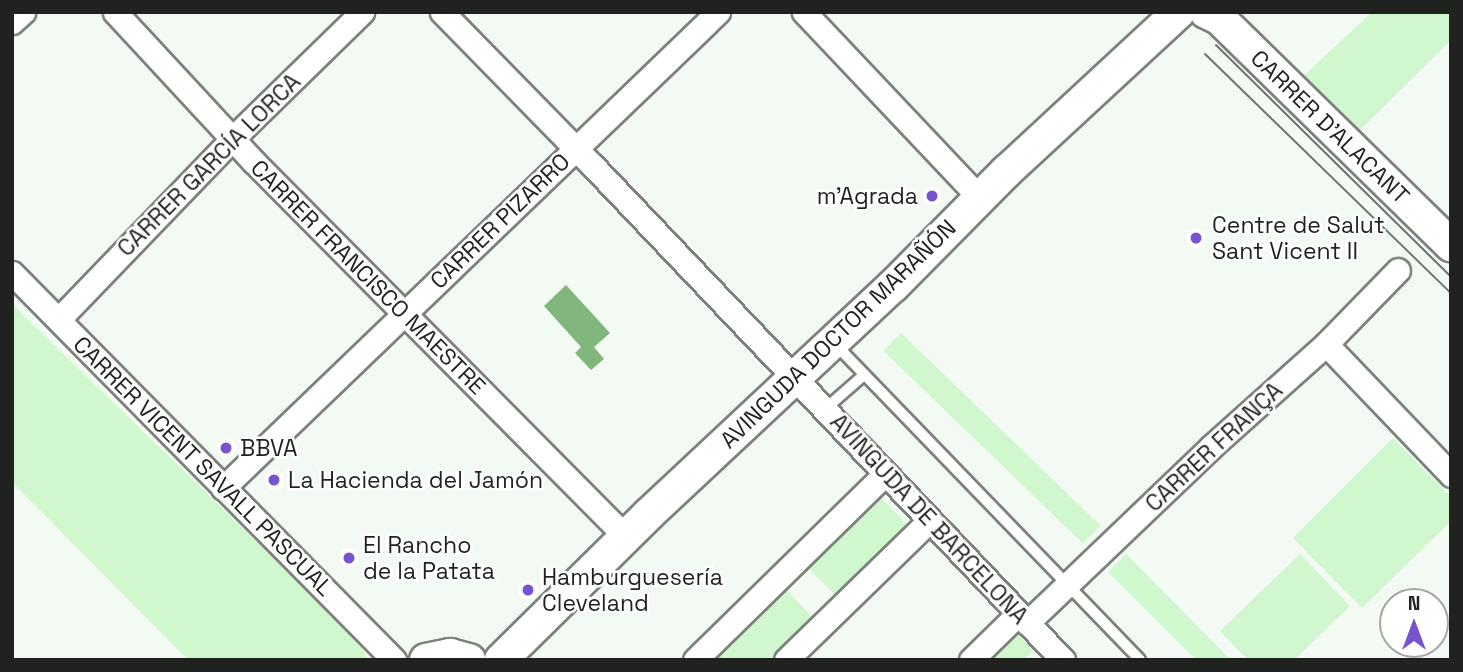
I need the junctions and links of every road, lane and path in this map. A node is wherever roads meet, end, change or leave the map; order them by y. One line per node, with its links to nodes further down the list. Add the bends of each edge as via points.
1 (23, 12): 9 (street)
2 (114, 12): 10 (street, CARRER FRANCISCO MAESTRE)
3 (362, 12): 10 (street, CARRER GARCÍA LORCA)
4 (442, 12): 11 (street, AVINGUDA DE BARCELONA)
5 (718, 12): 11 (street, CARRER PIZARRO)
6 (804, 12): 12 (street)
7 (1179, 12): 12 (street, AVINGUDA DOCTOR MARAÑÓN)
8 (1206, 12): 13 (street, CARRER D'ALACANT, via 1219,18)
9 (12, 22)
10 (232, 139): 16 (street, CARRER FRANCISCO MAESTRE); 17 (street, CARRER GARCÍA LORCA)
11 (576, 148): 16 (street, CARRER PIZARRO); 21 (street, AVINGUDA DE BARCELONA)
12 (979, 198): 18 (street, AVINGUDA DOCTOR MARAÑÓN)
13 (1446, 230)
14 (1398, 270): 19 (street, CARRER FRANÇA)
15 (12, 272): 17 (street, CARRER VICENT SAVALL PASCUAL)
16 (406, 312): 25 (street, CARRER PIZARRO); 27 (street, CARRER FRANCISCO MAESTRE)
17 (59, 319): 25 (street, CARRER VICENT SAVALL PASCUAL)
18 (833, 342): 20 (lane); 21 (street, AVINGUDA DOCTOR MARAÑÓN)
19 (1326, 344): 24 (street); 28 (street, CARRER FRANÇA, via 1211,447)
20 (864, 375): 22 (lane); 28 (lane)
21 (795, 378): 22 (street, AVINGUDA DE BARCELONA); 27 (street, AVINGUDA DOCTOR MARAÑÓN)
22 (825, 409): 23 (street, AVINGUDA DE BARCELONA)
23 (884, 475): 26 (street, AVINGUDA DE BARCELONA); 34 (street)
24 (1451, 475)
25 (223, 488): 30 (street, CARRER VICENT SAVALL PASCUAL)
26 (929, 521): 29 (street, AVINGUDA DE BARCELONA); 35 (street)
27 (626, 537): 33 (street, AVINGUDA DOCTOR MARAÑÓN)
28 (1067, 587): 29 (street, CARRER FRANÇA); 38 (lane)
29 (1022, 618): 36 (street, CARRER FRANÇA); 37 (street, AVINGUDA DE BARCELONA)
30 (394, 660)
31 (426, 660): 32 (street, via 450,655)
32 (469, 660)
33 (500, 660)
34 (695, 660)
35 (786, 660)
36 (971, 660)
37 (1063, 660)
38 (1140, 660)

